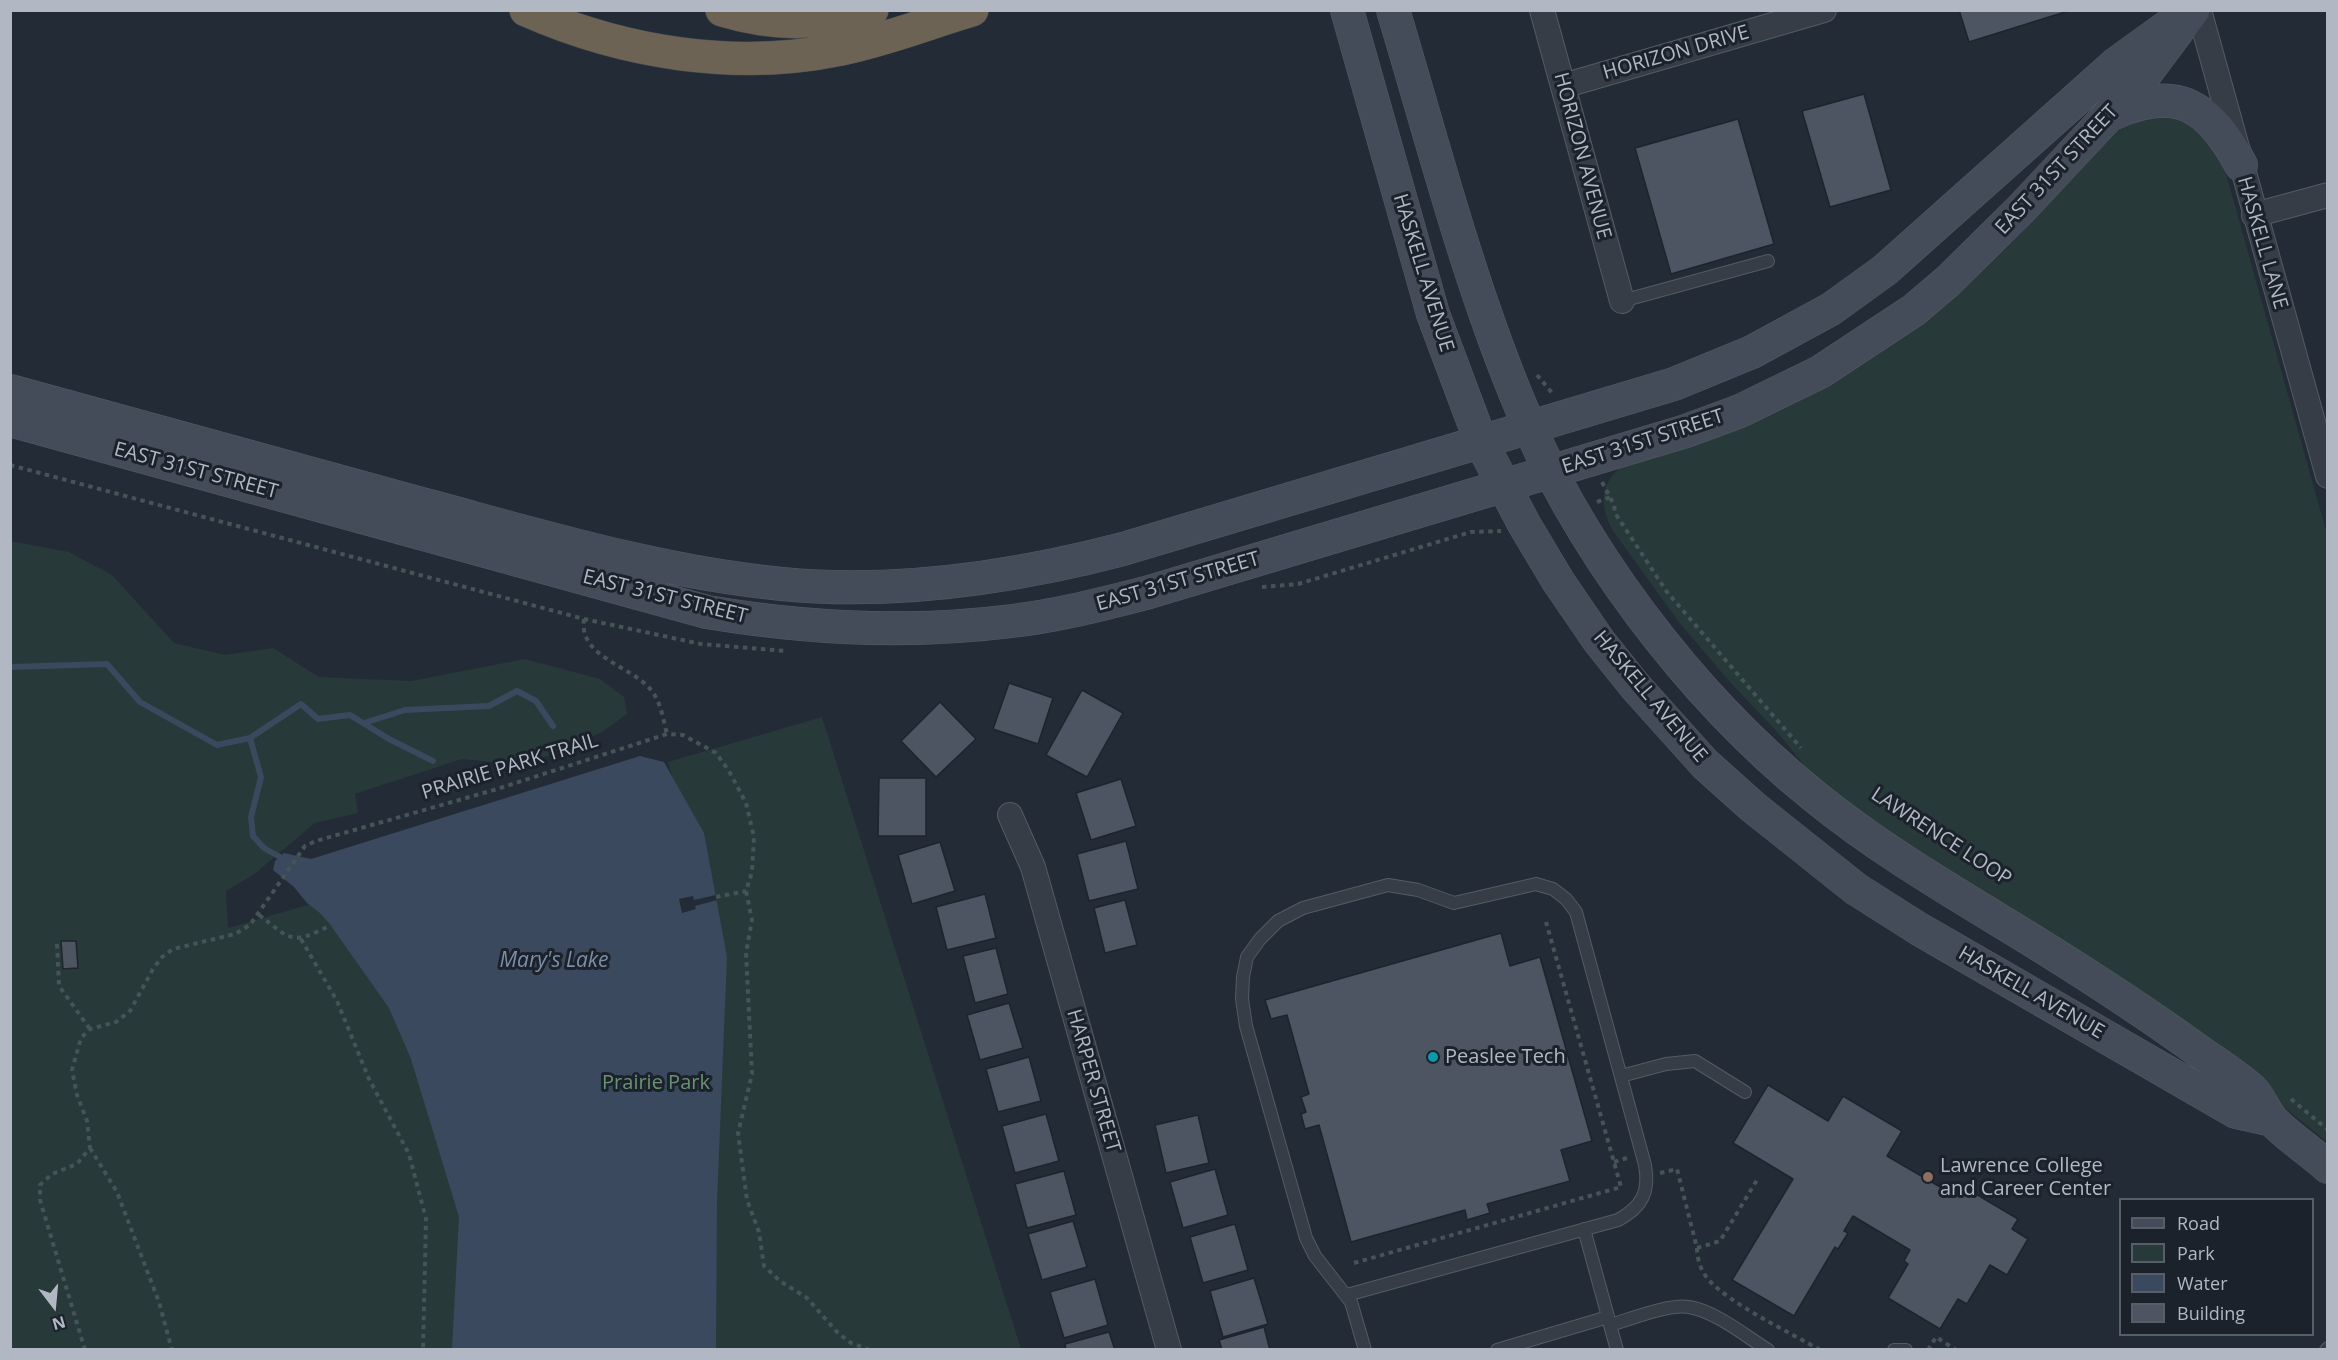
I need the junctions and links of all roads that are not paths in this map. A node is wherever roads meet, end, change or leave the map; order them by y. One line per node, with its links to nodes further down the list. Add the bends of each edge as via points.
1 (526, 10): 4 (highway, via 563,27 645,48 741,58 792,57 839,50)
2 (722, 10): 3 (highway, via 749,18 803,23)
3 (872, 10)
4 (972, 10)
5 (1347, 10): 21 (main road, HASKELL AVENUE, via 1433,314)
6 (1393, 10): 20 (main road, HASKELL AVENUE, via 1485,313)
7 (1542, 10): 11 (street, HORIZON AVENUE)
8 (1824, 10): 11 (street, HORIZON DRIVE)
9 (2192, 10): 12 (main road, EAST 31ST STREET, via 2137,85); 20 (main road, EAST 31ST STREET, via 2116,63 1893,263 1838,304 1716,368)
10 (2199, 10): 13 (street, HASKELL LANE)
11 (1563, 86): 17 (street, HORIZON AVENUE)
12 (2109, 115): 13 (main road, via 2148,100 2193,105 2218,128); 22 (main road, EAST 31ST STREET, via 1948,281 1914,310 1841,359 1740,411)
13 (2241, 165): 15 (street, HASKELL LANE)
14 (2328, 195): 15 (street)
15 (2254, 215): 23 (street, HASKELL LANE)
16 (1768, 261): 17 (lane)
17 (1622, 301)
18 (10, 391): 21 (main road, EAST 31ST STREET, via 633,559 736,579 830,586 977,580 1057,566)
19 (10, 420): 24 (main road, EAST 31ST STREET, via 677,604 745,618 829,628 926,628 1062,613 1146,593)
20 (1530, 427): 21 (main road, EAST 31ST STREET); 22 (main road, HASKELL AVENUE)
21 (1481, 442): 24 (main road, HASKELL AVENUE)
22 (1551, 472): 24 (main road, EAST 31ST STREET); 28 (main road, HASKELL AVENUE, via 1620,585 1654,630 1723,710 1785,771 1884,848 2195,1048)
23 (2328, 476)
24 (1503, 486): 28 (main road, HASKELL AVENUE, via 1599,641 1705,764 1753,807 1856,889 1919,929 2236,1112)
25 (1010, 815): 33 (street, HARPER STREET, via 1033,867)
26 (1621, 1076): 27 (lane, via 1695,1061); 30 (lane, via 1648,1182 1632,1213); 31 (lane, via 1576,912 1552,889 1536,884 1454,903 1418,890 1388,885 1303,908 1278,921 1247,957 1242,999 1246,1026 1306,1238 1320,1263)
27 (1745, 1092)
28 (2280, 1108): 29 (main road, HASKELL AVENUE)
29 (2328, 1167)
30 (1584, 1229): 31 (lane); 32 (lane)
31 (1347, 1295): 34 (lane)
32 (1609, 1321): 35 (lane); 36 (lane); 37 (lane, via 1687,1307 1708,1314)
33 (1169, 1350)
34 (1365, 1350)
35 (1497, 1350)
36 (1617, 1350)
37 (1768, 1350)
38 (1894, 1350): 39 (lane)
39 (1906, 1350)

